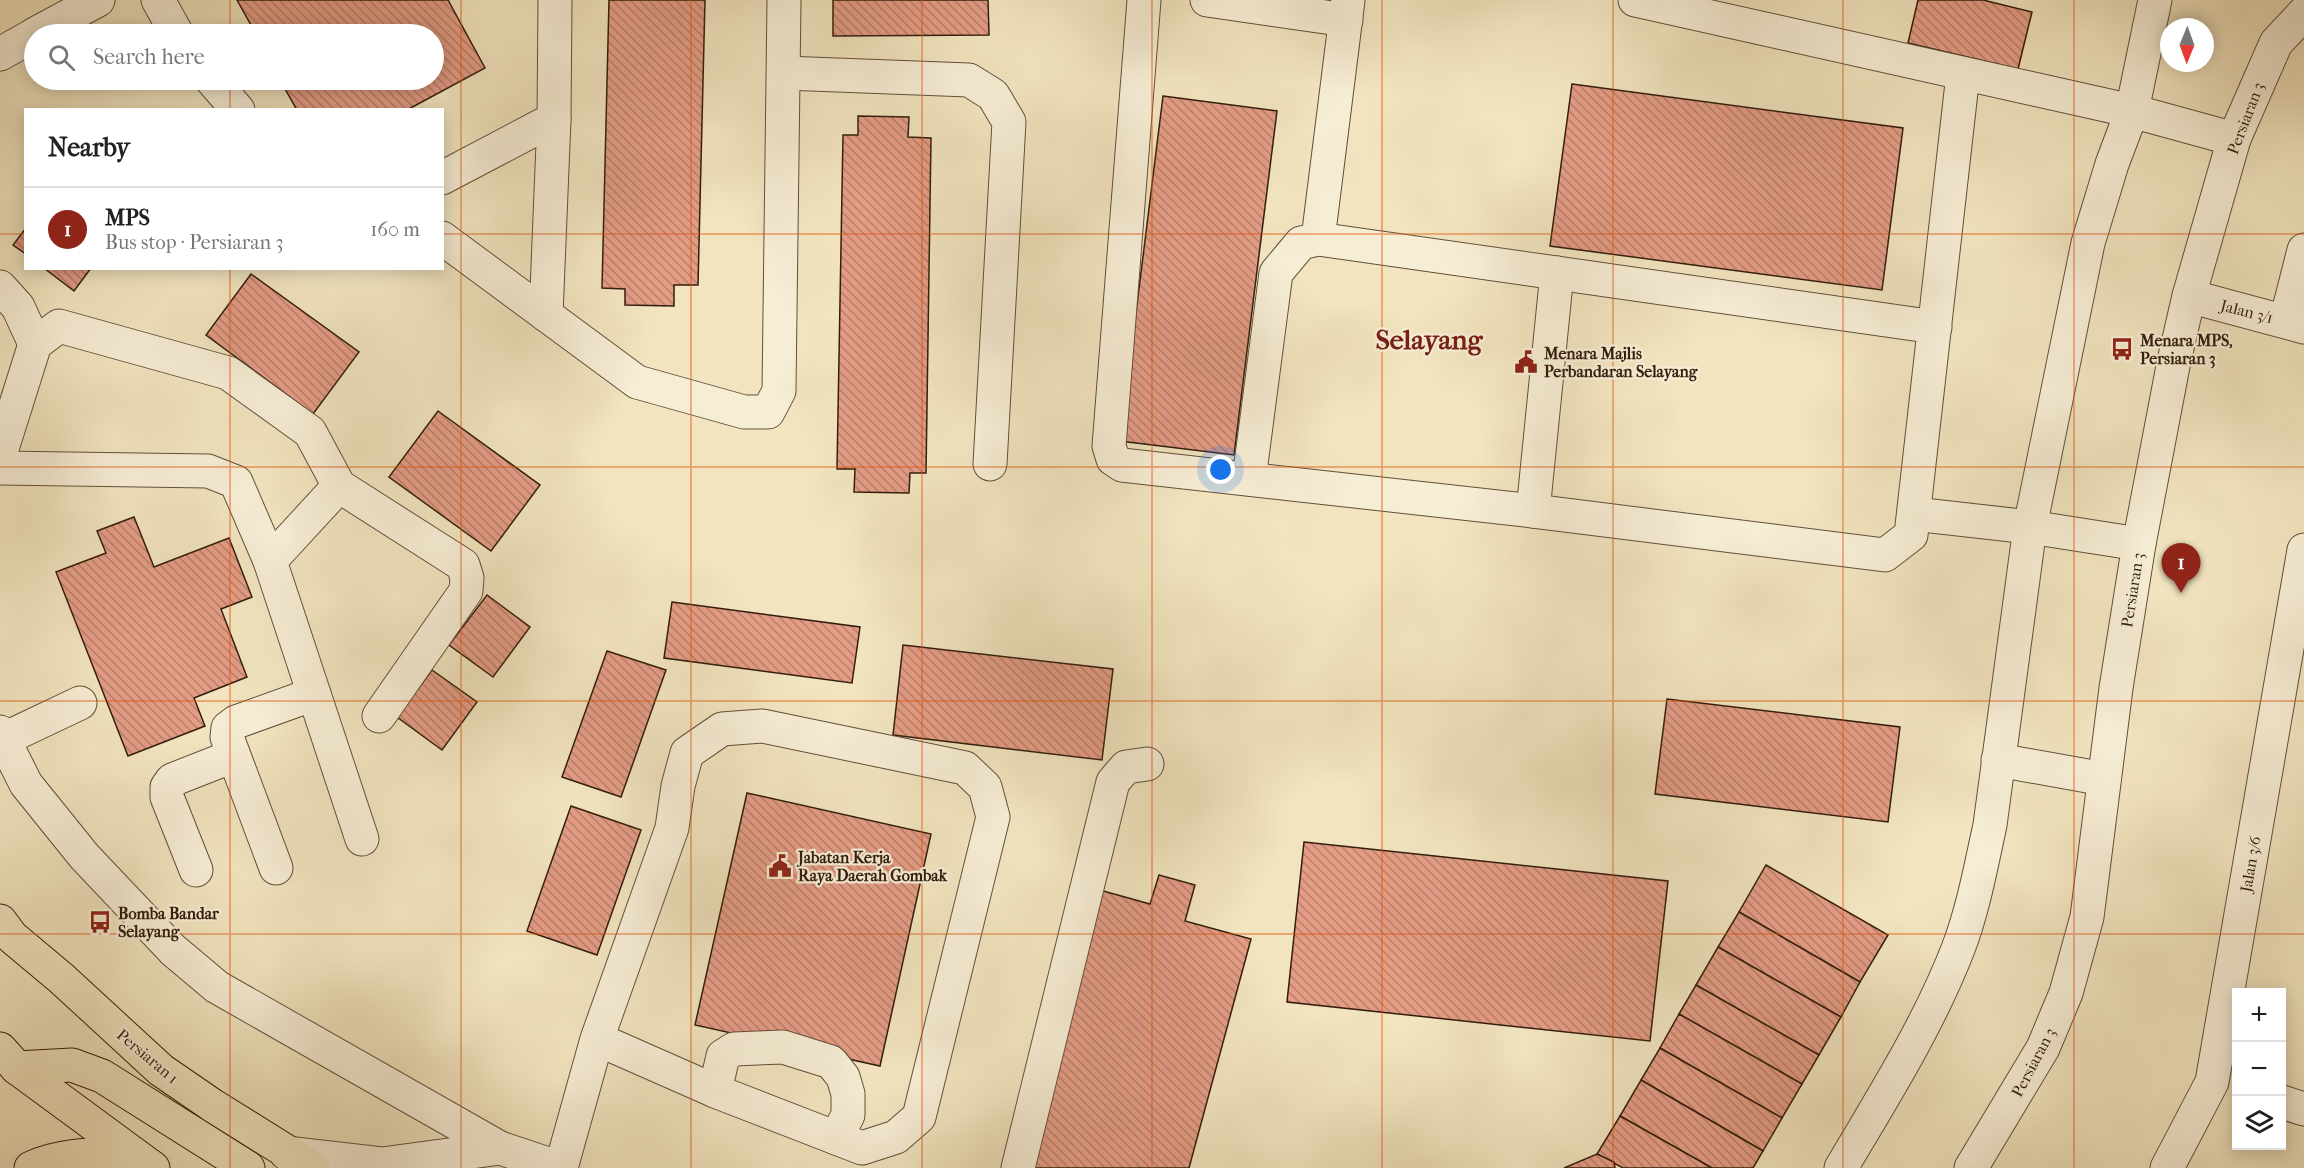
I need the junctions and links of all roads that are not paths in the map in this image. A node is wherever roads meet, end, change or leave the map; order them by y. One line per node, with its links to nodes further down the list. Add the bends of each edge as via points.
1 (98, 0): 11 (street)
2 (158, 0): 12 (street)
3 (555, 0): 20 (street)
4 (784, 0): 15 (street)
5 (1144, 0): 36 (street, via 1109,446 1113,459 1122,465)
6 (1207, 0): 9 (street)
7 (1635, 0): 16 (street)
8 (2155, 0): 19 (street)
9 (1347, 10): 24 (street)
10 (2304, 13): 21 (street, Persiaran 3, via 2276,43)
11 (55, 24)
12 (171, 24)
13 (24, 41): 14 (street)
14 (0, 54)
15 (784, 73): 29 (street, via 779,391 768,412 744,412 637,382); 34 (street, via 969,80 993,95 1009,122)
16 (1963, 74): 19 (street); 31 (street)
17 (221, 90): 18 (street)
18 (236, 108)
19 (2132, 111): 21 (street); 40 (street, via 2088,243)
20 (554, 120): 22 (street); 29 (street)
21 (2234, 139): 28 (street, Persiaran 3)
22 (444, 177)
23 (444, 239): 29 (street)
24 (1318, 239): 26 (street); 36 (street, via 1301,243 1276,273)
25 (2304, 250): 30 (street)
26 (1557, 273): 31 (street); 38 (street)
27 (0, 287): 32 (street, via 18,308)
28 (2188, 296): 30 (street, Jalan 3/1); 41 (street, Persiaran 3)
29 (546, 315)
30 (2295, 324)
31 (1935, 327): 39 (street)
32 (35, 344): 33 (street); 37 (street, via 58,326 228,373 310,432)
33 (0, 455)
34 (990, 464)
35 (0, 468): 43 (street, via 208,471 236,482)
36 (1249, 479): 38 (street)
37 (339, 486): 43 (street); 47 (street, via 464,565 466,591)
38 (1533, 511): 39 (street, via 1886,555 1911,535)
39 (1914, 514): 40 (street)
40 (2030, 527): 41 (street); 50 (street)
41 (2139, 544): 52 (street, Persiaran 3)
42 (2304, 550): 45 (street, Jalan 3/6)
43 (270, 561): 44 (street)
44 (314, 694): 49 (street, via 228,728); 53 (street)
45 (2292, 698): 59 (street, Jalan 3/6)
46 (80, 703): 48 (street)
47 (379, 716)
48 (2, 736): 64 (street, via 26,784 84,856 173,950 217,987)
49 (233, 756): 54 (street); 55 (street, via 172,780 167,787 167,797)
50 (1998, 759): 52 (street); 71 (street, via 1990,825 1959,948 1920,1033)
51 (1147, 764): 70 (street, via 1126,767 1113,783)
52 (2104, 779): 72 (street, Persiaran 3, via 2087,917 2066,993 2043,1048)
53 (362, 839)
54 (276, 868)
55 (196, 870)
56 (0, 921): 66 (main road, Persiaran 1, via 12,937 161,1070)
57 (597, 1039): 60 (street); 63 (street, via 672,828 687,753 722,729 762,726 965,768 985,787 993,817 919,1117 896,1137 862,1148); 69 (street)
58 (6, 1063): 65 (main road); 68 (main road, via 72,1065 102,1076)
59 (2224, 1085): 73 (street, Jalan 3/6)
60 (715, 1091): 63 (street); 63 (street, via 723,1056 734,1049 783,1047 831,1062 843,1077 848,1094 848,1115)
61 (2286, 1103): 62 (street)
62 (2304, 1109)
63 (836, 1138)
64 (500, 1148): 66 (street, via 382,1164); 69 (street)
65 (142, 1161): 67 (main road, via 89,1155 49,1159)
66 (300, 1161)
67 (31, 1168)
68 (248, 1168)
69 (561, 1168)
70 (1018, 1168)
71 (1841, 1168)
72 (1971, 1168)
73 (2167, 1168)

